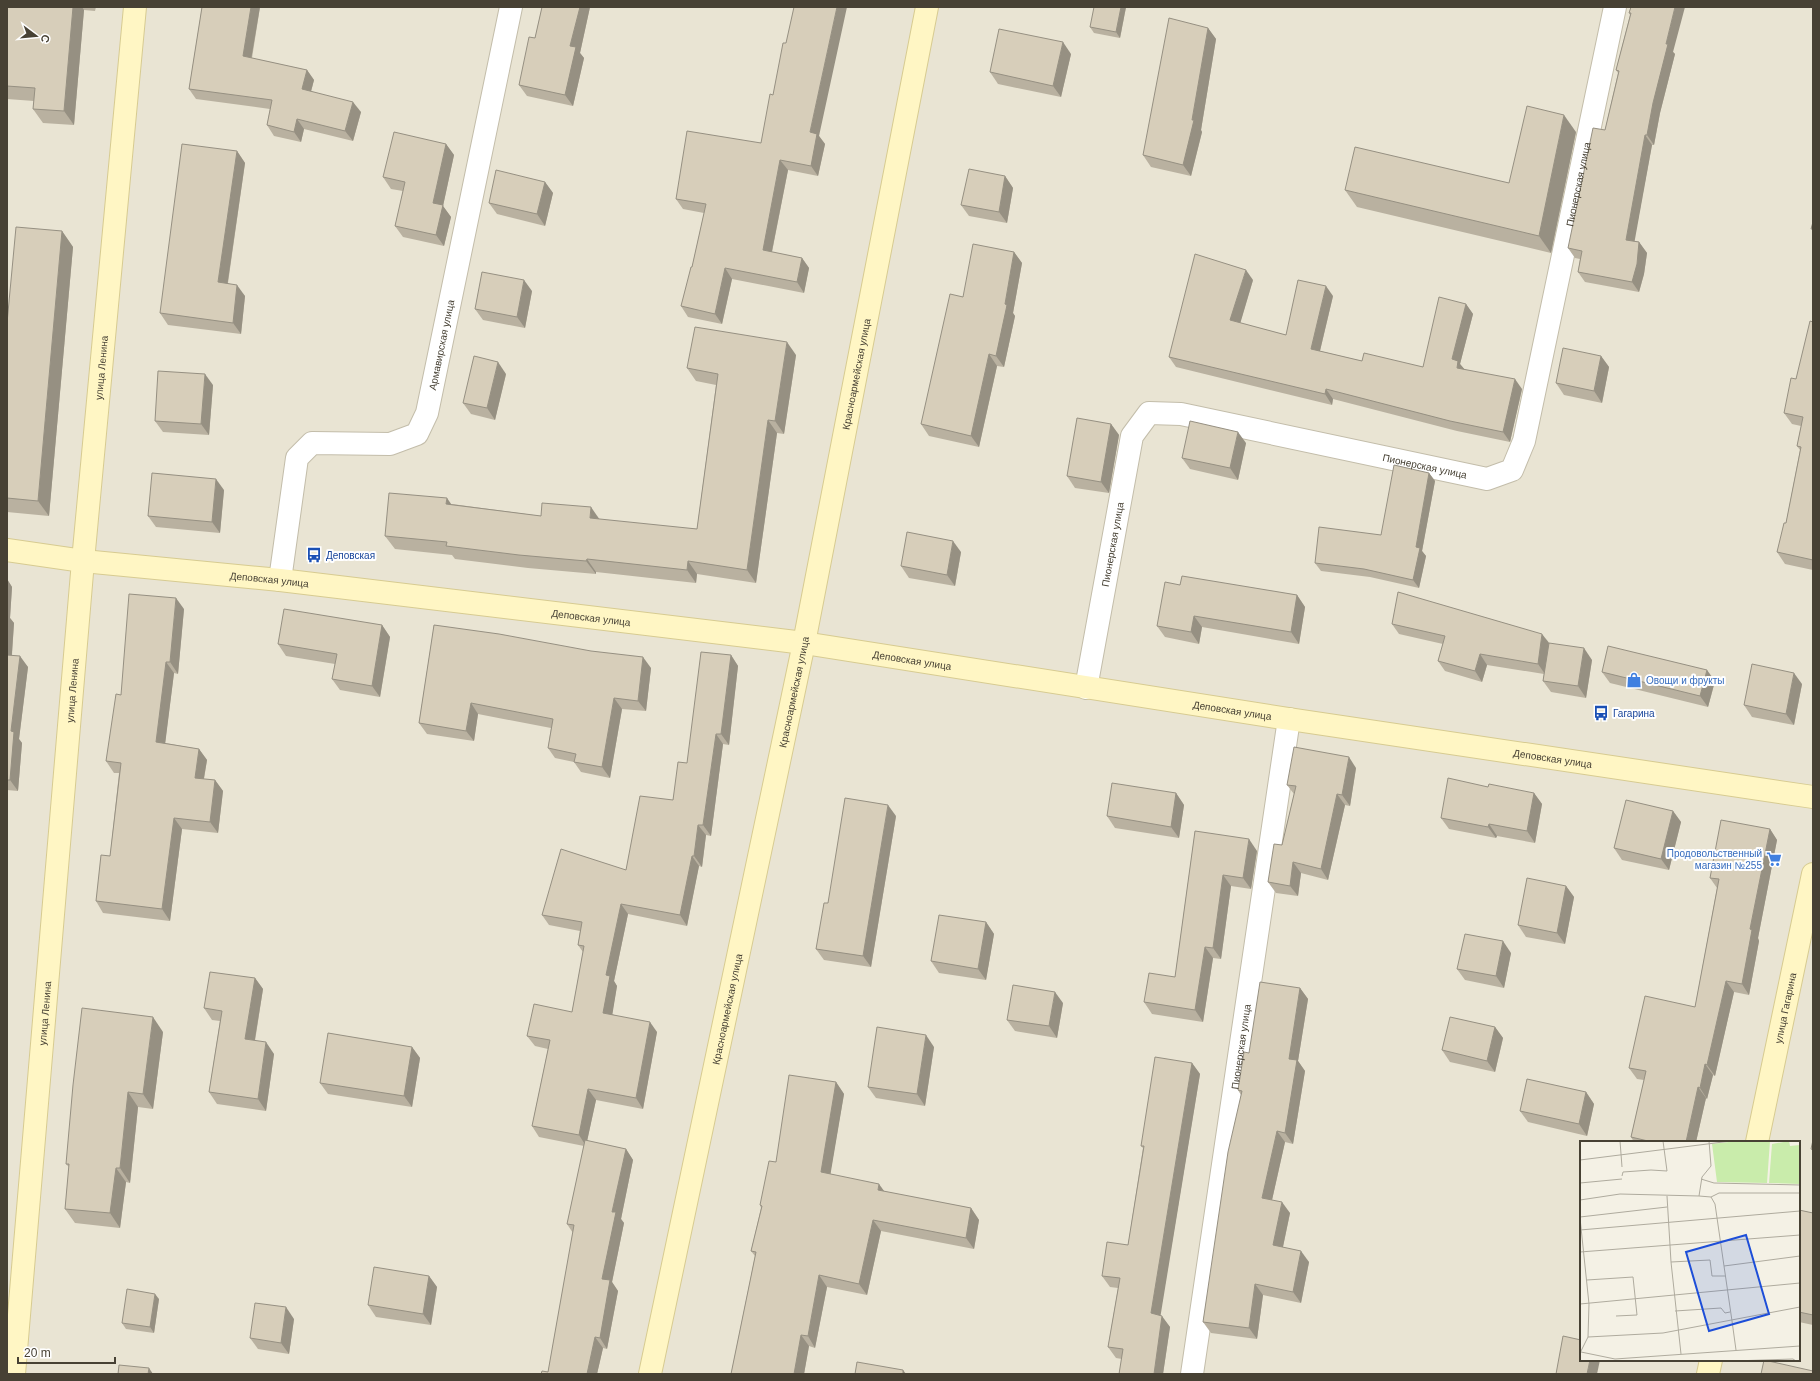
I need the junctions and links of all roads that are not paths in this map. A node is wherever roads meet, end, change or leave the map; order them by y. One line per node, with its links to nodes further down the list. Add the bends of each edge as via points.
1 (135, 7): 6 (main road, улица Ленина)
2 (511, 7): 7 (street, Армавирская улица, via 427,413 417,434 390,444 312,443 297,458)
3 (927, 7): 8 (main road, Красноармейская улица)
4 (1615, 7): 9 (street, Пионерская улица, via 1524,441 1512,470 1487,479 1181,414 1149,413 1132,436)
5 (7, 550): 6 (main road, Деповская улица)
6 (83, 561): 7 (main road, Деповская улица); 15 (main road, улица Ленина)
7 (280, 580): 8 (main road, Деповская улица)
8 (804, 643): 9 (main road, Деповская улица); 16 (main road, Красноармейская улица)
9 (1086, 688): 10 (main road, Деповская улица)
10 (1289, 719): 11 (main road, Деповская улица); 17 (street, Пионерская улица)
11 (1813, 797)
12 (1813, 874): 13 (main road, улица Гагарина)
13 (1757, 1141)
14 (1711, 1361): 18 (main road)
15 (14, 1374)
16 (650, 1374)
17 (1192, 1374)
18 (1708, 1374)

